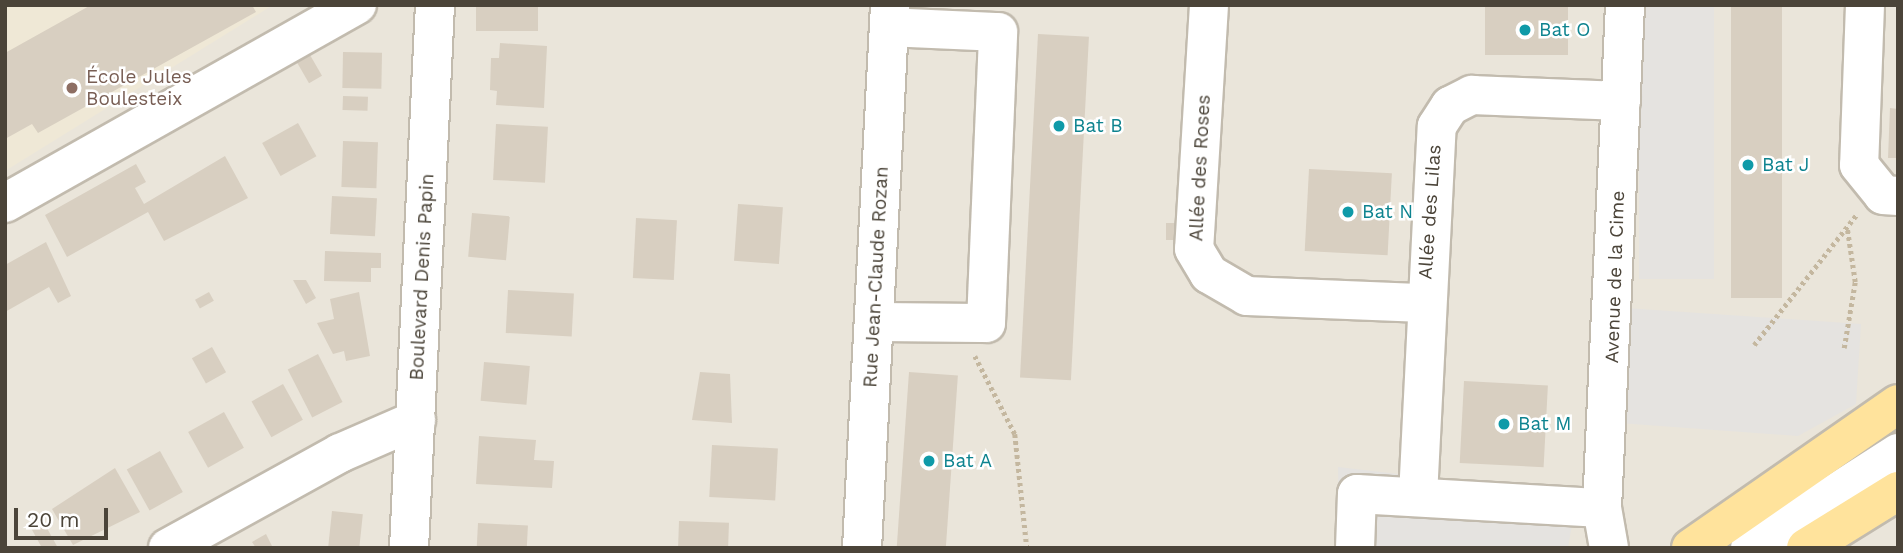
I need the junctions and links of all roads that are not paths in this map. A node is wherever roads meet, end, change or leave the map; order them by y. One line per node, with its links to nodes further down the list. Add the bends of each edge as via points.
1 (357, 5): 9 (street)
2 (435, 5): 13 (street, Boulevard Denis Papin)
3 (1209, 5): 10 (street, Allée des Roses, via 1194,249 1209,274 1247,296)
4 (1625, 5): 7 (street, Avenue de la Cime)
5 (1865, 5): 8 (street, via 1859,165)
6 (890, 16): 11 (street, Rue Jean-Claude Rozan); 11 (street, via 998,32 986,323)
7 (1621, 101): 10 (street, Allée des Lilas, via 1472,95 1450,106 1437,127); 17 (street, Avenue de la Cime)
8 (1887, 192)
9 (5, 203)
10 (1424, 303): 16 (street, Allée des Lilas)
11 (874, 321): 20 (street, Rue Jean-Claude Rozan)
12 (1898, 404): 23 (main road)
13 (416, 421): 18 (street, via 340,453); 19 (street, Boulevard Denis Papin)
14 (1898, 453): 24 (street)
15 (1898, 491): 25 (main road)
16 (1418, 496): 17 (street); 21 (street, via 1357,494)
17 (1602, 508): 22 (street, Avenue de la Cime)
18 (169, 548)
19 (409, 548)
20 (862, 548)
21 (1355, 548)
22 (1609, 548)
23 (1691, 548)
24 (1750, 548)
25 (1806, 548)

